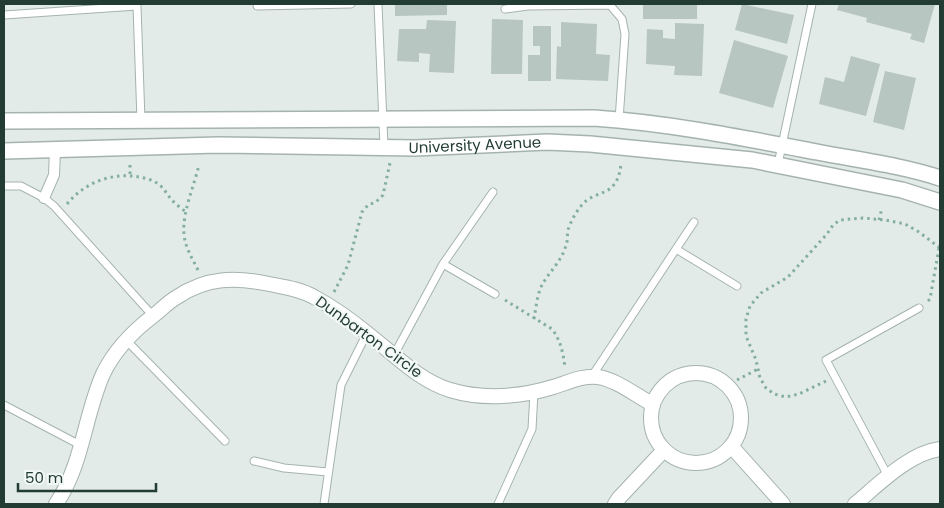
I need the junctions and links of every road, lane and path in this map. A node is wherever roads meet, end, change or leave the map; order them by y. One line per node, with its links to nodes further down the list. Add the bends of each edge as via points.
1 (351, 4): 4 (lane)
2 (378, 4): 7 (lane)
3 (812, 4): 11 (lane)
4 (256, 6)
5 (505, 9): 9 (lane, via 610,5 622,19 626,34)
6 (4, 15): 8 (lane, via 137,6)
7 (384, 119): 8 (street, University Avenue); 9 (street, University Avenue); 12 (lane)
8 (142, 120): 10 (street, University Avenue)
9 (619, 120): 11 (street, University Avenue)
10 (4, 121)
11 (782, 145): 17 (lane); 21 (street, University Avenue)
12 (384, 147): 13 (street, University Avenue, via 218,145); 17 (street, University Avenue, via 547,142 618,146)
13 (55, 149): 14 (street, University Avenue); 24 (street, via 54,175)
14 (4, 151)
15 (390, 162): 37 (path, via 384,195 362,212 348,265)
16 (621, 164): 40 (path, via 614,185 581,206 569,228 566,246 542,285)
17 (778, 164): 25 (street, University Avenue, via 902,190)
18 (199, 165): 27 (path)
19 (130, 166): 20 (path)
20 (130, 176): 27 (path, via 155,181); 28 (path, via 104,178 88,185 74,195)
21 (940, 178)
22 (4, 186): 24 (lane, via 21,186)
23 (493, 192): 33 (lane)
24 (44, 198): 28 (lane)
25 (940, 202)
26 (882, 208): 29 (path)
27 (186, 212): 34 (path, via 183,233 187,250)
28 (60, 213): 39 (lane)
29 (880, 220): 31 (path, via 905,224); 44 (path, via 840,220 788,277 761,293 750,306 746,336)
30 (694, 222): 32 (lane)
31 (940, 248): 38 (path, via 930,299)
32 (676, 250): 35 (lane); 46 (lane)
33 (443, 264): 36 (lane); 43 (lane)
34 (205, 284): 37 (street, Dunbarton Circle, via 244,279 292,288); 39 (street, Dunbarton Circle, via 177,297)
35 (737, 286)
36 (495, 294): 40 (path)
37 (327, 304): 41 (street, Dunbarton Circle)
38 (918, 308): 45 (lane, via 826,360)
39 (153, 316): 42 (street, Dunbarton Circle)
40 (534, 319): 48 (path, via 552,329 557,336)
41 (366, 333): 43 (street, Dunbarton Circle); 58 (lane, via 341,385)
42 (126, 340): 52 (lane); 53 (street, Dunbarton Circle, via 104,373 92,402)
43 (394, 355): 49 (street, Dunbarton Circle, via 417,374 450,390 491,396)
44 (758, 369): 45 (path, via 766,388 786,398); 47 (path)
45 (834, 376): 59 (lane)
46 (592, 377): 48 (street, Dunbarton Circle); 50 (street, Dunbarton Circle, via 605,378)
47 (737, 380)
48 (567, 383): 49 (street, Dunbarton Circle)
49 (534, 392): 62 (lane, via 532,429)
50 (652, 404): 54 (street, via 660,390 687,374 703,373 718,378 731,388 739,402 742,417 740,433); 56 (street, via 652,429)
51 (4, 405): 53 (lane)
52 (225, 441)
53 (82, 446): 60 (street, Dunbarton Circle, via 74,470)
54 (732, 447): 56 (street, via 718,459 699,464 680,461); 64 (street)
55 (940, 449): 59 (street, via 910,461)
56 (664, 450): 63 (street)
57 (254, 461): 58 (lane, via 284,468)
58 (328, 472): 61 (lane)
59 (888, 476): 65 (street)
60 (56, 504)
61 (324, 504)
62 (498, 504)
63 (615, 504)
64 (783, 504)
65 (855, 504)

